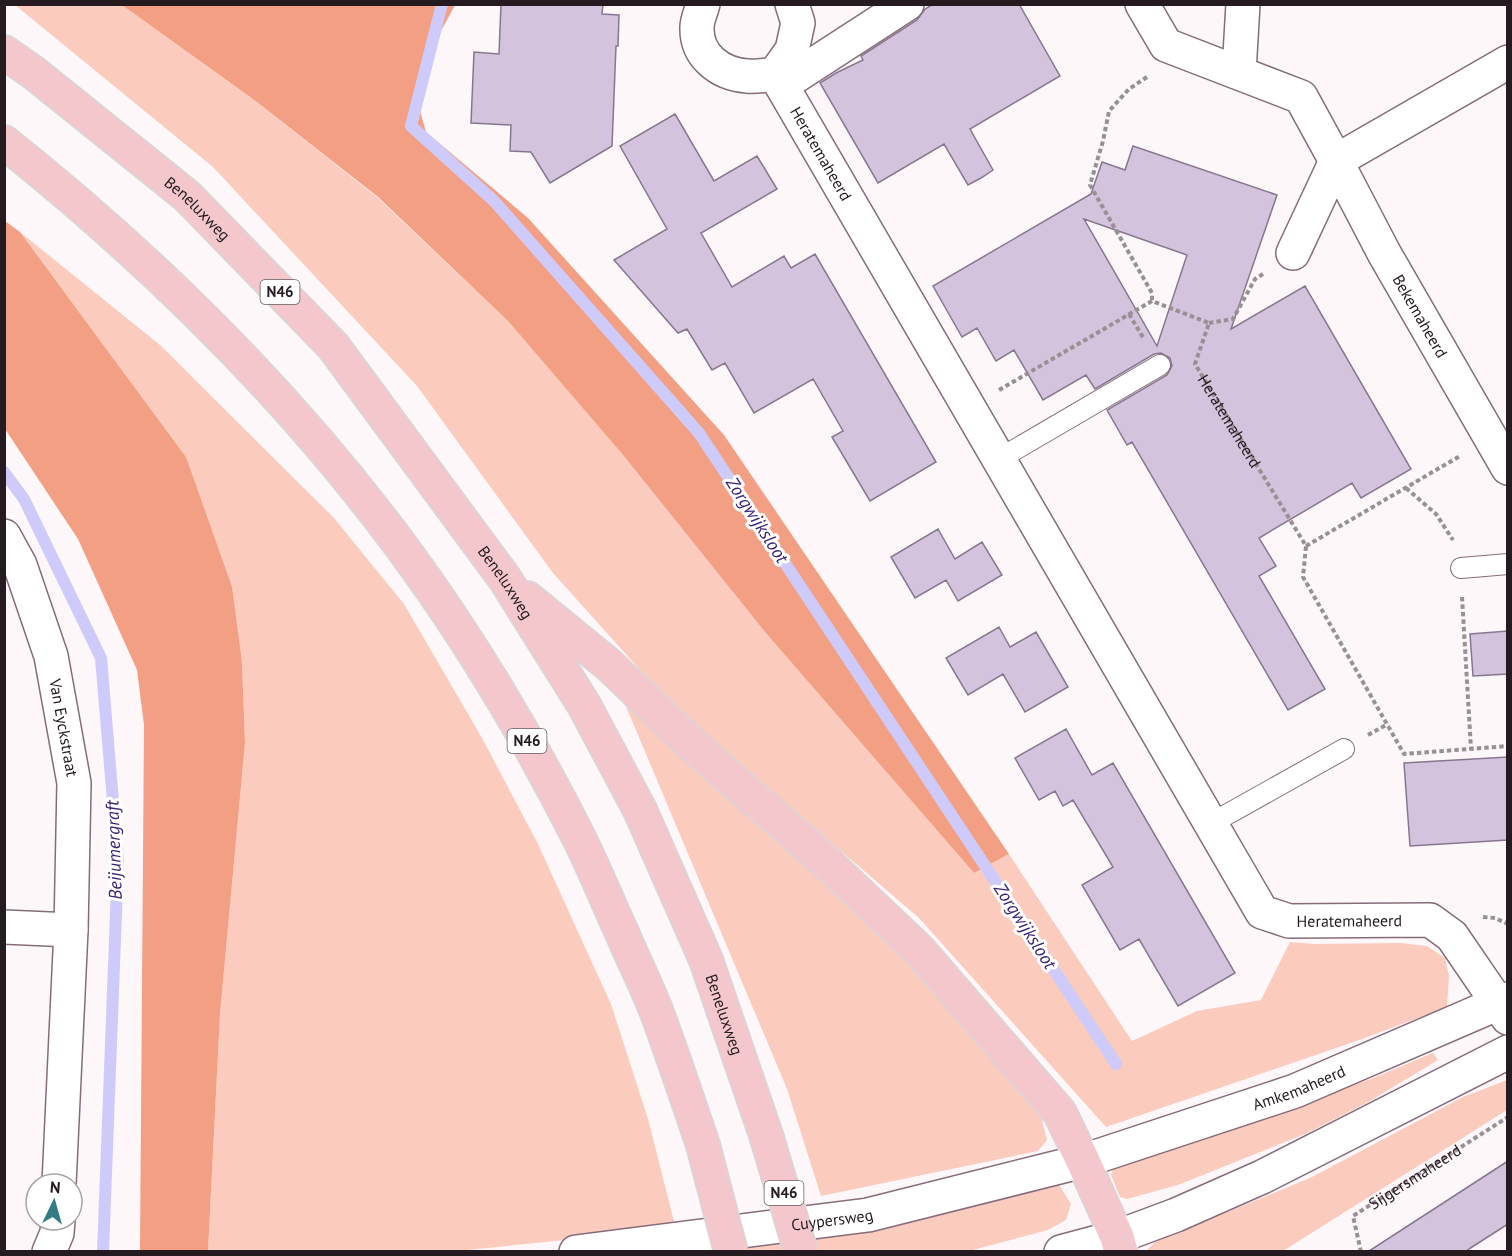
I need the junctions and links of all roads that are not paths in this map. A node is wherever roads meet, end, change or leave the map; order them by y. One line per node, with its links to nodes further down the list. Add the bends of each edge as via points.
1 (703, 4): 9 (street, via 697,26 699,46 710,62 728,73)
2 (792, 4): 9 (street, via 798,23)
3 (906, 4): 9 (street)
4 (1142, 4): 8 (street, Bekemaheerd, via 1166,45)
5 (1243, 4): 8 (street)
6 (4, 52): 19 (highway, Beneluxweg / N46, via 187,196 333,346)
7 (1508, 62): 11 (street)
8 (1239, 72): 11 (street, Bekemaheerd, via 1301,98)
9 (779, 80): 14 (street, Heratemaheerd)
10 (4, 142): 32 (highway, N46, bridge, via 110,230 214,330 348,477 437,597 515,721 581,841 659,1018 703,1145)
11 (1336, 161): 12 (street); 15 (street, Bekemaheerd, via 1384,253)
12 (1293, 253)
13 (1160, 365): 14 (lane)
14 (999, 459): 21 (street, Heratemaheerd)
15 (1508, 468)
16 (4, 536): 23 (street, Van Eyckstraat, via 20,565 51,656 74,783)
17 (1508, 564): 18 (lane)
18 (1461, 568)
19 (505, 579): 26 (highway, N46, via 609,665 919,950 1060,1113); 33 (highway, Beneluxweg / N46, bridge, via 584,705 640,810 706,960)
20 (1344, 749): 21 (lane)
21 (1210, 824): 24 (street, Heratemaheerd, via 1262,912 1289,921 1430,920 1452,936)
22 (4, 927): 23 (street)
23 (71, 930): 27 (street, Van Eyckstraat)
24 (1504, 1007): 26 (street, Amkemaheerd, via 1295,1091)
25 (1508, 1052): 29 (street, via 1262,1177)
26 (1083, 1161): 29 (highway, N46); 31 (street, Cuypersweg, via 868,1215)
27 (60, 1172)
28 (57, 1232): 30 (street)
29 (1119, 1244): 34 (street)
30 (49, 1251)
31 (576, 1251)
32 (731, 1251)
33 (801, 1251)
34 (1061, 1251)

